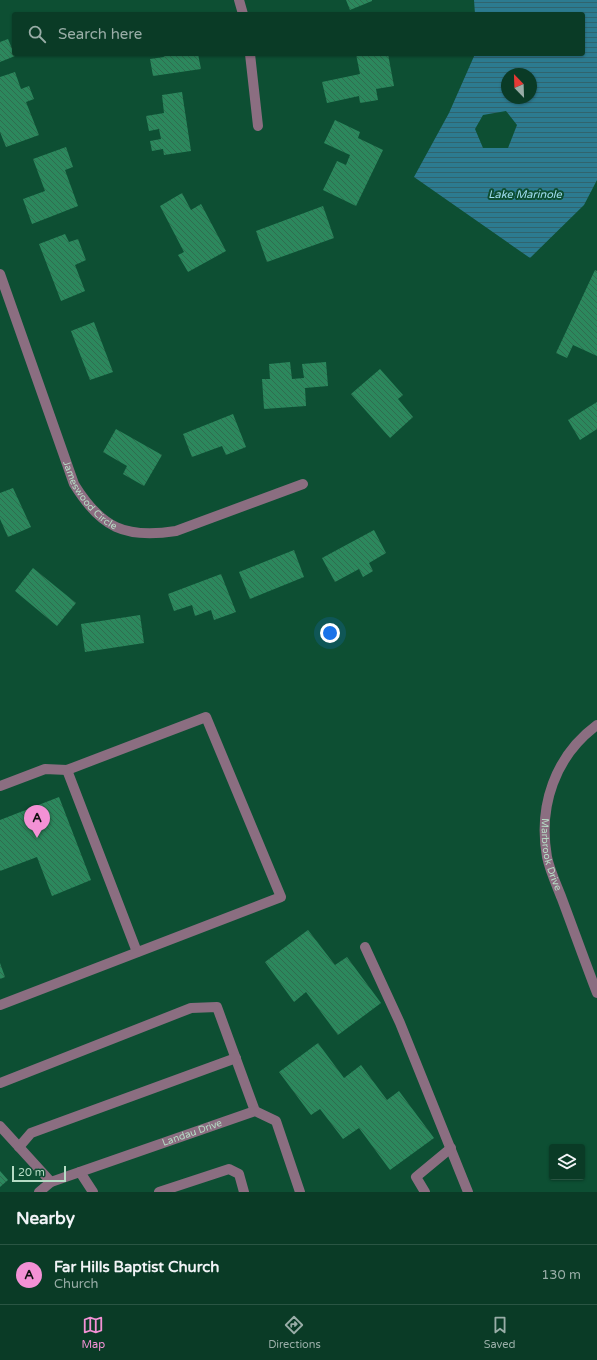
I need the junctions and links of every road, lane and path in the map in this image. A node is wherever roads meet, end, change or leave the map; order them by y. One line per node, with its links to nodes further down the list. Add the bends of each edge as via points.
1 (239, 0): 2 (street)
2 (242, 12)
3 (250, 56): 4 (street)
4 (258, 126)
5 (0, 274): 6 (street, Jameswood Circle, via 74,484 85,502 100,517 117,528 154,535 176,531)
6 (303, 484)
7 (597, 726): 12 (street, Marbrook Drive, via 575,744 562,761 553,781 546,808 544,834 547,858)
8 (67, 770): 9 (street, via 45,769); 11 (street); 11 (street, via 206,717 281,897)
9 (0, 786)
10 (365, 947): 19 (street)
11 (137, 952): 13 (street)
12 (597, 993)
13 (0, 1005)
14 (236, 1058): 15 (street, via 217,1007 191,1008); 16 (street); 18 (street, via 31,1134)
15 (0, 1082)
16 (256, 1111): 20 (street, Landau Drive); 26 (street, via 276,1122)
17 (0, 1126): 18 (street)
18 (19, 1147): 21 (street)
19 (452, 1148): 27 (street, via 416,1177); 28 (street)
20 (80, 1172): 21 (street, Landau Drive); 23 (street)
21 (51, 1182): 22 (street, Landau Drive)
22 (39, 1192)
23 (93, 1192)
24 (159, 1192): 25 (street, via 229,1169 239,1174)
25 (244, 1192)
26 (300, 1192)
27 (425, 1192)
28 (468, 1192)

